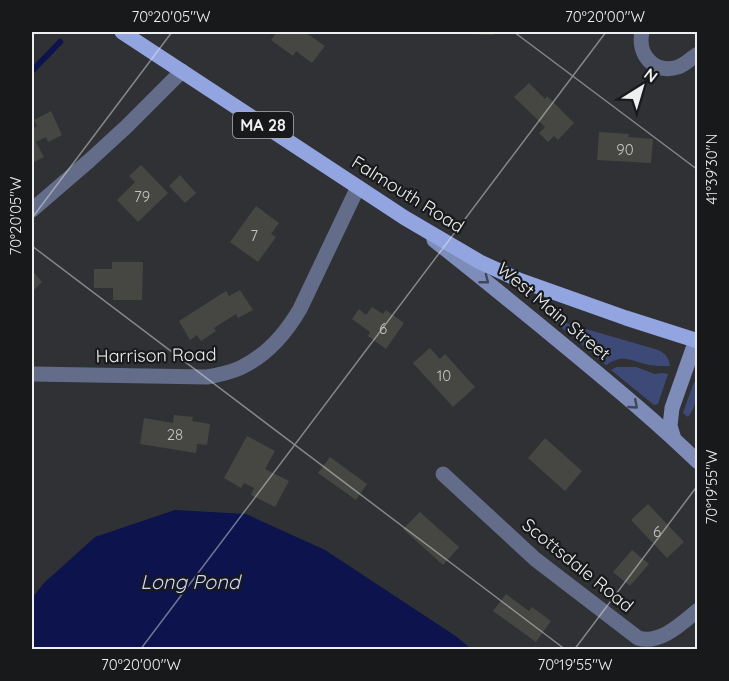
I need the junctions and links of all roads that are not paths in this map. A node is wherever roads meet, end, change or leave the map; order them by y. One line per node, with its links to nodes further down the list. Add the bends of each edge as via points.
1 (122, 32): 4 (main road, Falmouth Road / MA 28)
2 (642, 32): 3 (street, via 642,51 659,67 677,68)
3 (698, 54)
4 (182, 71): 5 (main road, Falmouth Road / MA 28); 6 (street, via 126,127)
5 (358, 187): 7 (main road, Falmouth Road / MA 28); 9 (street, Harrison Road, via 289,328 254,360 225,374 207,376)
6 (32, 210)
7 (405, 218): 8 (main road, Falmouth Road / MA 28, via 519,280); 10 (main road, West Main Street, one-way to 10)
8 (697, 340): 10 (main road, via 672,408 670,426)
9 (32, 374)
10 (674, 439): 11 (main road, West Main Street)
11 (698, 462)
12 (443, 474): 13 (street, Scottsdale Road, via 536,559 638,638 651,640 670,632)
13 (698, 610)

